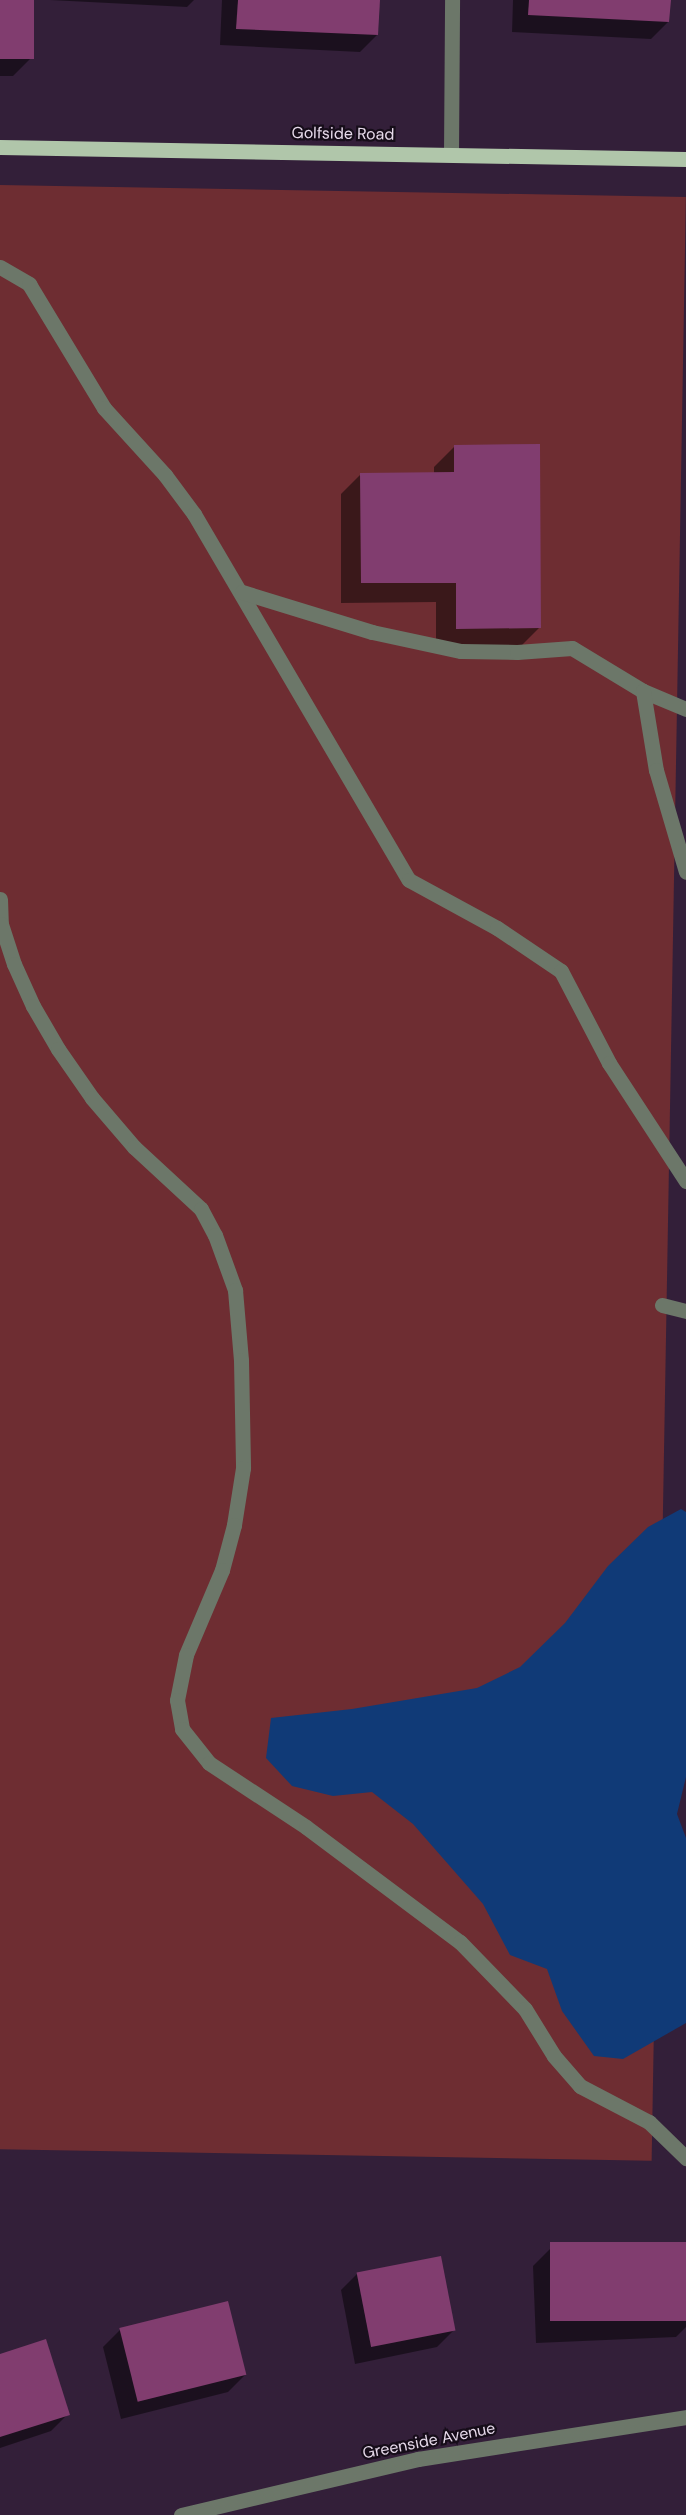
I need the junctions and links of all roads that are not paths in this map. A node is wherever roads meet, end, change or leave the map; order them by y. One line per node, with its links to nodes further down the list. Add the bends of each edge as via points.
1 (452, 0): 3 (street)
2 (0, 147): 3 (main road, Golfside Road)
3 (451, 154): 4 (main road, Golfside Road)
4 (686, 159)
5 (0, 267): 6 (street, via 29,284 104,408 165,475)
6 (242, 592): 7 (street, via 372,632 461,651 572,648); 11 (street, via 409,880 497,928 561,971 609,1063)
7 (643, 691): 8 (street); 9 (street, via 656,770)
8 (686, 709)
9 (686, 872)
10 (0, 899): 14 (street, via 1,924 14,964 58,1049 92,1098 134,1147 201,1209 235,1290 243,1468 222,1570 186,1656 177,1700 182,1729 209,1763 306,1827 460,1942 525,2009 554,2056 580,2086 649,2122)
11 (686, 1181)
12 (662, 1305): 13 (street)
13 (686, 1311)
14 (686, 2158)
15 (686, 2417): 16 (street, Greenside Avenue, via 418,2459)
16 (181, 2515)

